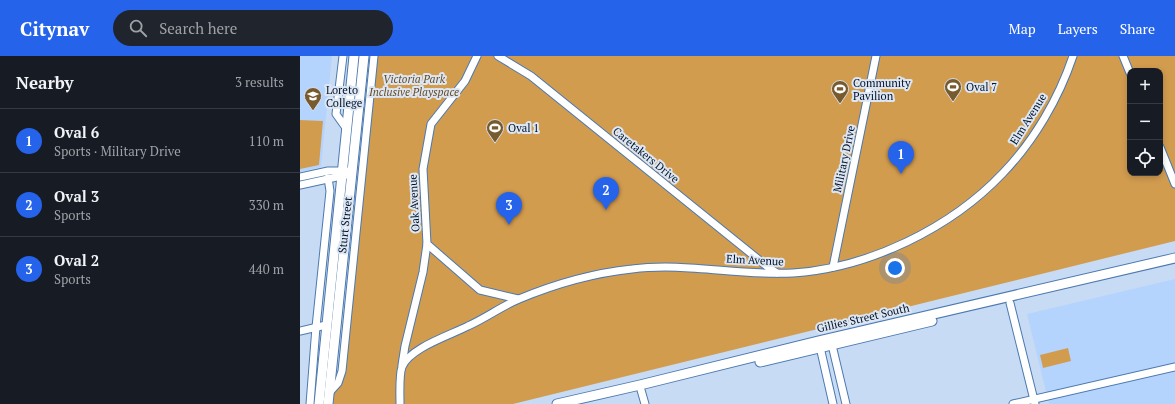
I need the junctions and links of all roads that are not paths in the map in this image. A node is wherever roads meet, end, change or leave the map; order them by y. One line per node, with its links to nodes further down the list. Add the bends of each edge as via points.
1 (343, 56): 12 (street, via 336,114)
2 (354, 56): 12 (main road, Sturt Street)
3 (364, 56): 11 (main road, Sturt Street)
4 (374, 56): 11 (street, Sturt Street)
5 (477, 56): 20 (street, Oak Avenue, via 465,81 431,124 423,170)
6 (498, 56): 24 (street, Caretakers Drive, via 531,76 769,268)
7 (876, 56): 23 (street, Military Drive)
8 (1073, 56): 23 (street, Elm Avenue, via 1059,90 1039,126 1012,163 986,189 951,216 916,237 871,256)
9 (1123, 56): 10 (street)
10 (1128, 68)
11 (365, 98): 14 (main road, Sturt Street); 35 (street, Sturt Street, via 342,371)
12 (346, 128): 15 (main road, Sturt Street)
13 (1163, 154): 18 (street)
14 (352, 172): 15 (street); 35 (main road, Sturt Street)
15 (341, 173): 16 (street, via 326,172); 17 (street); 27 (main road, Sturt Street)
16 (300, 177)
17 (328, 178): 19 (street); 28 (street, Sturt Street, via 330,191)
18 (1175, 184)
19 (300, 185)
20 (427, 244): 25 (street, Oak Avenue, via 480,290); 33 (street, Oak Avenue, via 424,272)
21 (1175, 258): 26 (main road, Gillies Street South)
22 (1175, 263): 26 (main road, Gillies Street South)
23 (833, 267): 24 (street, Elm Avenue)
24 (779, 273): 25 (street, Elm Avenue, via 678,266 641,268 578,280)
25 (518, 299): 33 (street, Elm Avenue, via 469,326 426,345 407,359)
26 (1009, 300): 30 (main road, Gillies Street South); 36 (street)
27 (326, 325): 28 (street); 38 (main road, Sturt Street)
28 (316, 327): 29 (street); 37 (street, Sturt Street)
29 (300, 331)
30 (832, 341): 31 (main road, Gillies Street South); 45 (street)
31 (819, 344): 34 (main road, Gillies Street South); 44 (street)
32 (1175, 367): 36 (street)
33 (402, 368): 40 (street)
34 (641, 388): 41 (main road, Gillies Street South); 42 (main road, Gillies Street South); 43 (street)
35 (329, 393): 39 (main road, Sturt Street)
36 (1034, 402): 46 (street)
37 (310, 404)
38 (319, 404)
39 (328, 404)
40 (400, 404)
41 (557, 404)
42 (585, 404)
43 (645, 404)
44 (833, 404)
45 (846, 404)
46 (1013, 404)

